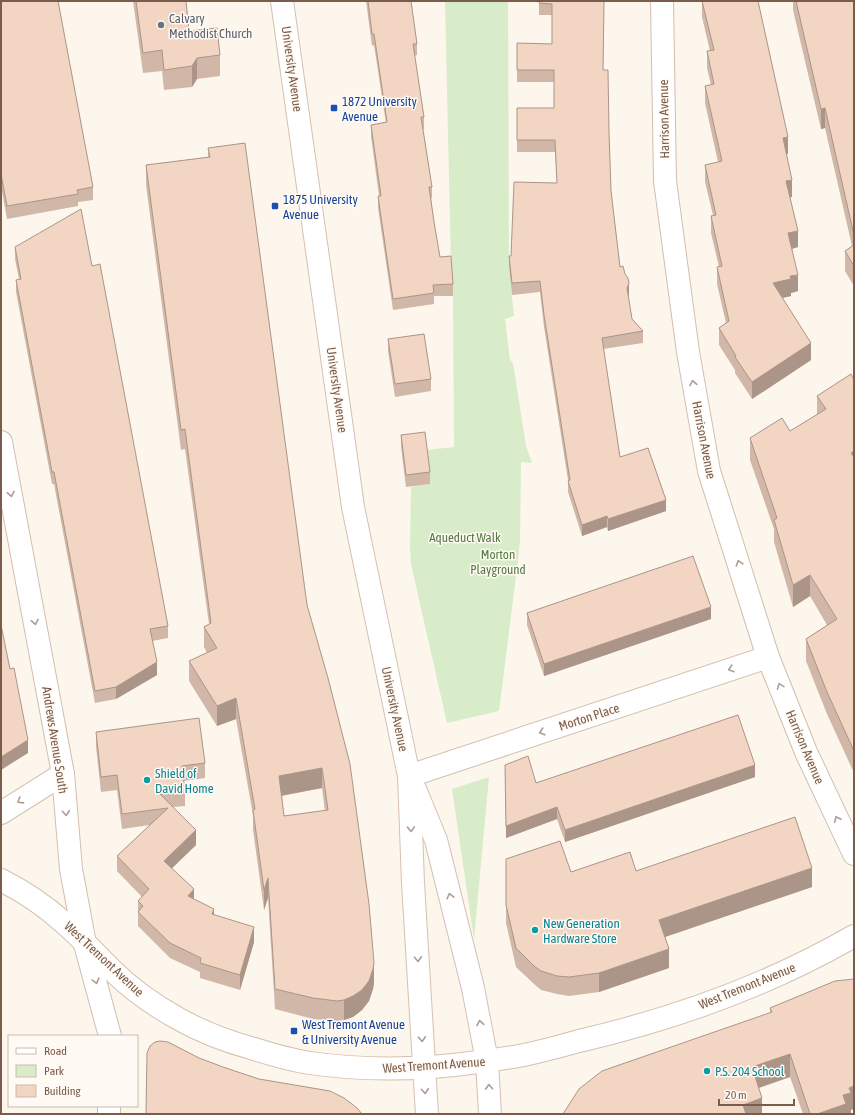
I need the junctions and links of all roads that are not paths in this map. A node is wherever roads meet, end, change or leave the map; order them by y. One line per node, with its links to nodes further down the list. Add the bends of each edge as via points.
1 (282, 1): 6 (main road, University Avenue, via 353,507)
2 (662, 1): 4 (main road, Harrison Avenue, one-way to 2, via 709,470 688,352 666,181)
3 (1, 442): 5 (main road, Andrews Avenue South, one-way to 5)
4 (768, 657): 6 (main road, Morton Place, one-way to 6); 8 (main road, Harrison Avenue, one-way to 4, via 806,752)
5 (63, 774): 7 (main road, one-way to 7); 11 (main road, Andrews Avenue South, one-way to 11, via 71,869)
6 (409, 776): 13 (main road, University Avenue, one-way to 6, via 473,988 436,840); 14 (main road, University Avenue, one-way to 14)
7 (1, 813)
8 (854, 854)
9 (1, 880): 11 (main road, West Tremont Avenue, via 44,906)
10 (854, 936): 13 (main road, West Tremont Avenue, via 798,966 692,1008 596,1037 525,1055)
11 (85, 944): 12 (main road, Andrews Avenue South, one-way to 12); 14 (main road, West Tremont Avenue, via 114,973 149,1001 214,1036 238,1045 308,1063 378,1069)
12 (110, 1035)
13 (487, 1061): 14 (main road, West Tremont Avenue); 16 (main road, University Avenue, one-way to 13)
14 (424, 1068): 15 (main road, University Avenue, one-way to 15)
15 (426, 1114)
16 (490, 1114)

